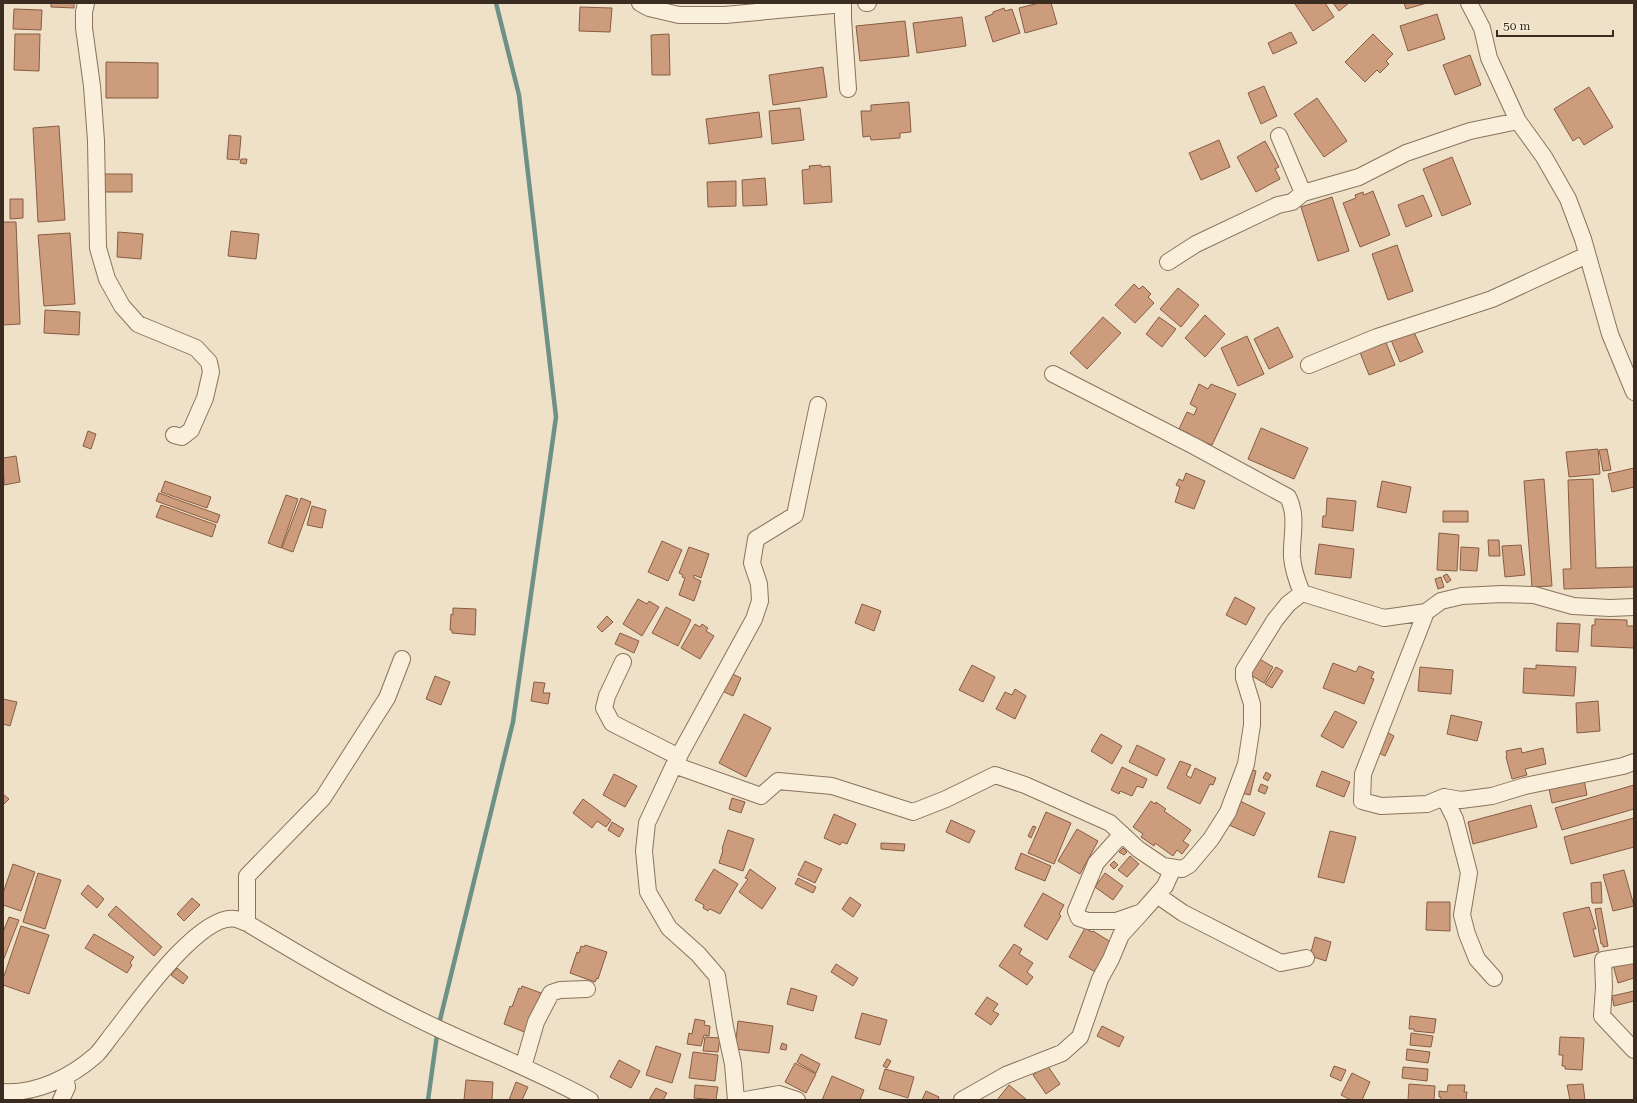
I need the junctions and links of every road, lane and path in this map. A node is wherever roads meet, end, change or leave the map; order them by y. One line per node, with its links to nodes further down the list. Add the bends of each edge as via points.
1 (86, 3): 16 (street, via 84,28 96,141 98,248 107,279 122,306 138,324 196,348 209,362 211,372 205,398 191,430 182,437)
2 (640, 3): 3 (street, via 649,8 679,15 760,12)
3 (840, 3)
4 (843, 3): 6 (street)
5 (1469, 3): 7 (street, via 1482,28 1489,58)
6 (848, 89)
7 (1518, 121): 9 (street, via 1470,131 1406,153 1359,177); 10 (street, via 1544,157 1568,199)
8 (1279, 136): 9 (street)
9 (1303, 193): 11 (street, via 1292,202 1196,244)
10 (1587, 255): 12 (street, via 1492,299 1377,337); 14 (street, via 1610,334)
11 (1168, 262)
12 (1309, 365)
13 (1053, 374): 17 (street, via 1288,497 1293,507 1292,556 1295,578)
14 (1634, 392)
15 (818, 405): 22 (street, via 795,515 756,540 752,563 760,584 760,601 754,619)
16 (174, 435)
17 (1302, 593): 19 (street, via 1384,618); 26 (street, via 1284,609 1244,670 1252,704 1252,725 1246,764 1228,812 1189,865 1182,869)
18 (1634, 607): 19 (street, via 1573,606 1534,595 1502,594 1441,600)
19 (1426, 612): 24 (street, via 1363,774 1362,801 1382,806 1420,805)
20 (402, 659): 29 (street, via 387,698 323,798 247,876)
21 (623, 662): 22 (street, via 604,708 612,723)
22 (676, 761): 25 (street, via 761,796 778,781 824,785 913,812 995,775 1025,785 1110,823); 40 (street, via 647,823 644,851 648,892 669,928 698,954 717,976 733,1064)
23 (1634, 762): 24 (street, via 1525,786 1492,796 1461,800)
24 (1444, 797): 32 (street, via 1455,819 1469,873 1462,915 1467,934 1477,959)
25 (1122, 834): 26 (street, via 1163,866); 28 (street, via 1096,863 1076,911 1078,918 1088,921 1116,921)
26 (1173, 868): 27 (street, via 1165,886)
27 (1157, 895): 28 (street); 31 (street, via 1183,913 1281,963)
28 (1142, 912): 43 (street, via 1121,935 1100,979 1080,1037 1062,1053 1006,1075)
29 (248, 924): 35 (street, via 323,969 438,1028); 36 (street, via 236,919 224,920 211,925 190,940 142,995 97,1054)
30 (1634, 955): 34 (street, via 1603,960 1602,1016)
31 (1306, 958)
32 (1494, 978)
33 (587, 988): 35 (street, via 551,993 536,1022)
34 (1634, 1050)
35 (523, 1067): 39 (street, via 558,1082)
36 (65, 1078): 37 (street, via 36,1088 12,1093); 38 (street, via 67,1087)
37 (3, 1092)
38 (62, 1100)
39 (590, 1100)
40 (736, 1100)
41 (745, 1100): 42 (street, via 779,1094)
42 (797, 1100)
43 (962, 1100)

